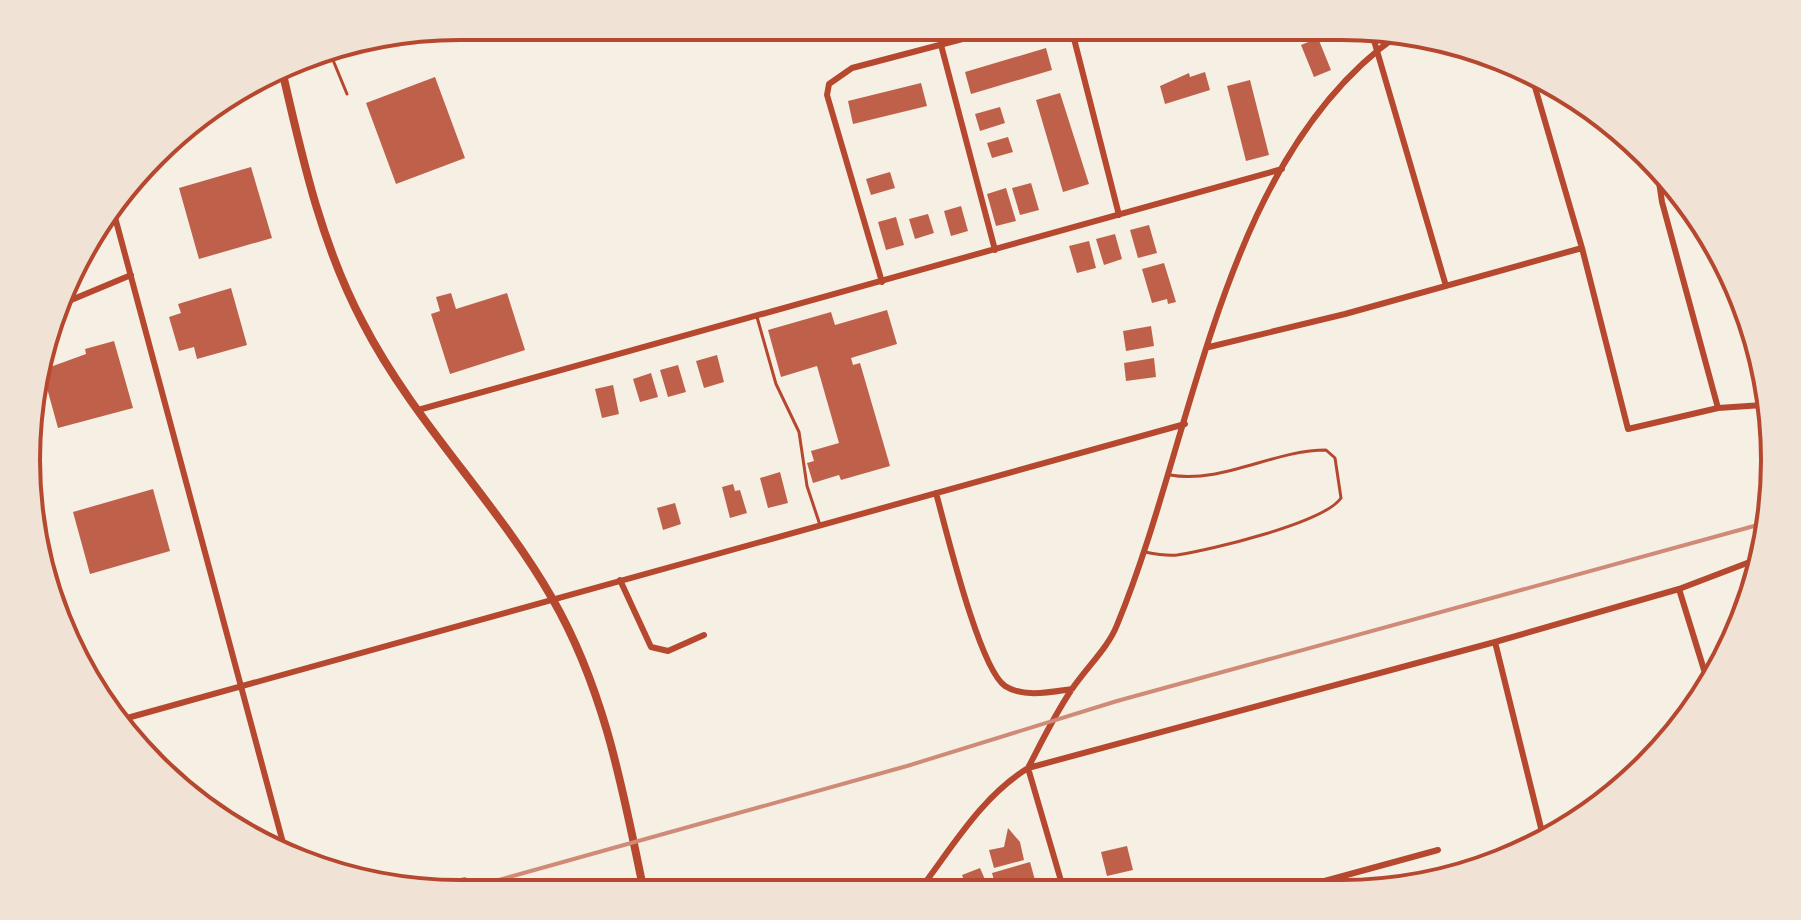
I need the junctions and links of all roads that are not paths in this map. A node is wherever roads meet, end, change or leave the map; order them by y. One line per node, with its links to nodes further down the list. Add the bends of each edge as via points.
1 (960, 40): 5 (street)
2 (1074, 40): 13 (street)
3 (1374, 42): 6 (street)
4 (1387, 43): 6 (street)
5 (941, 45): 16 (street); 18 (street, via 852,68 829,84 827,95)
6 (1377, 50): 11 (street, via 1333,93); 19 (street)
7 (333, 60): 10 (lane)
8 (284, 79): 25 (main road, via 339,273 364,326)
9 (1535, 87): 15 (street)
10 (347, 94)
11 (1282, 169): 13 (street); 22 (street, via 1244,243)
12 (1666, 194): 24 (street)
13 (1119, 215): 16 (street)
14 (116, 220): 17 (street)
15 (1582, 248): 19 (street); 24 (street, via 1628,429)
16 (995, 250): 18 (street)
17 (131, 275): 20 (street); 38 (street)
18 (882, 282): 21 (street)
19 (1446, 286): 22 (street)
20 (72, 300)
21 (757, 317): 25 (street); 29 (lane, via 776,384 799,432 807,486)
22 (1209, 347): 26 (street)
23 (1757, 405): 24 (street)
24 (1718, 408)
25 (418, 410): 34 (main road)
26 (1185, 424): 27 (street); 28 (street)
27 (1169, 475): 30 (street); 30 (lane, via 1208,474 1297,450 1326,450 1335,458 1341,498 1335,507 1290,526 1174,556)
28 (936, 493): 29 (street); 39 (street, via 974,622 1001,684 1014,691)
29 (820, 525): 32 (street)
30 (1145, 552): 39 (street, via 1115,629)
31 (1748, 563): 33 (street)
32 (620, 580): 34 (street); 35 (street, via 651,647 668,651)
33 (1679, 589): 36 (street); 37 (street)
34 (553, 599): 38 (street); 45 (main road, via 604,712)
35 (704, 635)
36 (1495, 642): 41 (street); 42 (street)
37 (1704, 671)
38 (241, 687): 40 (street); 43 (street)
39 (1072, 689): 41 (street)
40 (128, 718)
41 (1028, 768): 46 (street, via 1008,780 967,825); 47 (street)
42 (1541, 829)
43 (282, 841)
44 (1438, 850): 48 (street)
45 (641, 880)
46 (929, 880)
47 (1061, 880)
48 (1328, 880)

